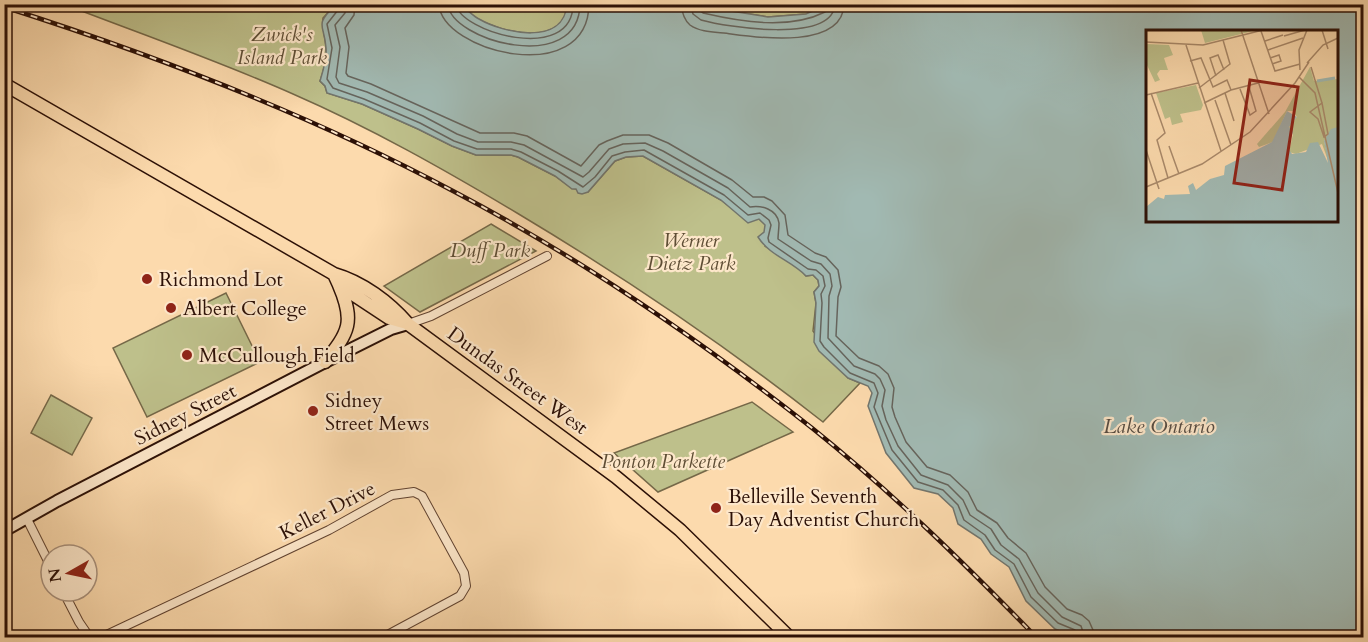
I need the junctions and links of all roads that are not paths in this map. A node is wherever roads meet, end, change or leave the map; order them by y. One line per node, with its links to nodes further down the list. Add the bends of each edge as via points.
1 (4, 84): 3 (main road, Dundas Street West)
2 (547, 256): 4 (street, Sidney Street)
3 (336, 280): 4 (main road, Dundas Street West, via 389,318); 5 (main road, via 349,316 340,343)
4 (408, 324): 5 (main road, Sidney Street); 13 (main road, Dundas Street West, via 616,477 680,530)
5 (325, 362): 6 (main road, Sidney Street)
6 (27, 519): 7 (main road, Sidney Street); 8 (street)
7 (4, 531)
8 (39, 543)
9 (69, 603): 11 (street)
10 (385, 637): 12 (street, Keller Drive, via 460,596 466,586 464,573 422,496 414,492 392,495 328,530)
11 (90, 638)
12 (100, 638)
13 (790, 638)

